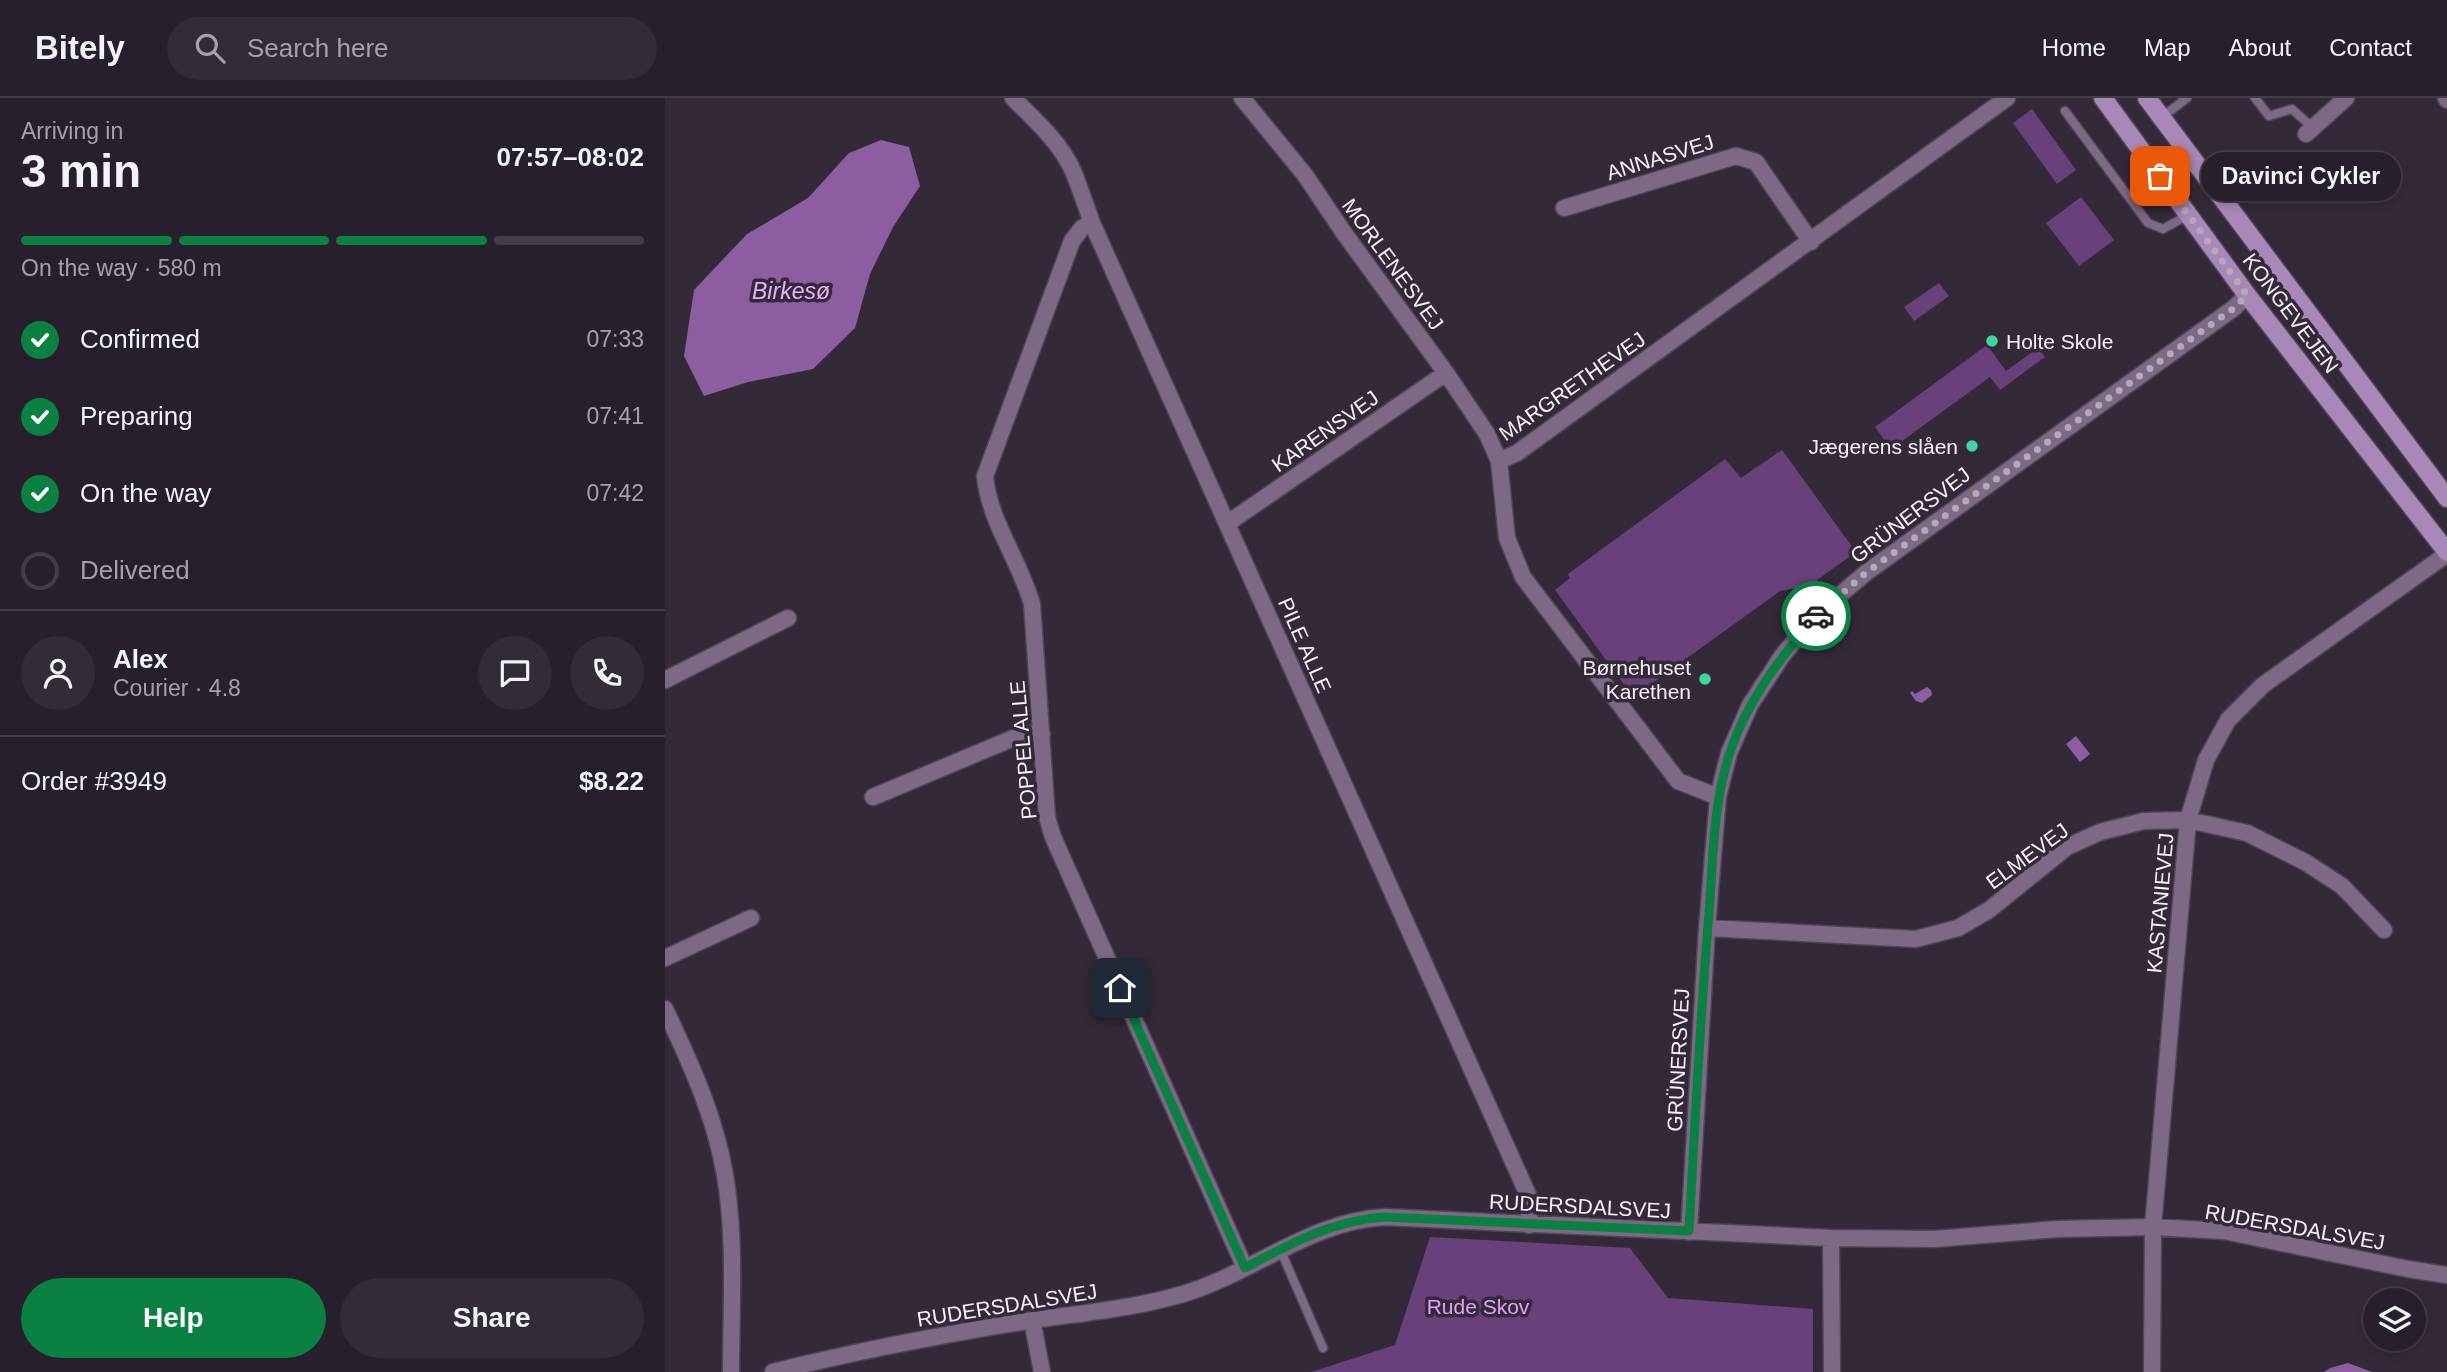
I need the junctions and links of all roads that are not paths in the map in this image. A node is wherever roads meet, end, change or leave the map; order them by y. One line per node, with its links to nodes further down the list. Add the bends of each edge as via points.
1 (1013, 98): 14 (street, PILE ALLE, via 1060,149)
2 (1242, 98): 17 (street, MORLENESVEJ, via 1305,175)
3 (2007, 98): 15 (street, MARGRETHEVEJ)
4 (2103, 98): 13 (main road, KONGEVEJEN)
5 (2147, 98): 10 (main road, KONGEVEJEN)
6 (2187, 98): 10 (lane)
7 (2255, 98): 11 (lane, via 2269,116 2293,109)
8 (2346, 98): 11 (street)
9 (2065, 111): 13 (lane, via 2148,223 2163,229)
10 (2161, 118): 19 (main road, KONGEVEJEN)
11 (2310, 131)
12 (1565, 208): 15 (street, ANNASVEJ, via 1736,156 1756,162)
13 (2188, 215): 16 (main road, KONGEVEJEN)
14 (1092, 223): 20 (street, PILE ALLE); 24 (street, POPPEL ALLE, via 1072,241 985,476 987,496 1032,604)
15 (1811, 242): 18 (street, MARGRETHEVEJ, via 1517,453)
16 (2247, 295): 21 (main road, KONGEVEJEN); 26 (street, GRÜNERSVEJ, via 1867,572 1816,615 1750,705)
17 (1446, 373): 18 (street, MORLENESVEJ, via 1487,434); 20 (street, KARENSVEJ)
18 (1499, 461): 26 (street, MARGRETHEVEJ, via 1507,538 1523,577 1678,781)
19 (2447, 498)
20 (1228, 523): 33 (street, PILE ALLE, via 1529,1197)
21 (2447, 553): 27 (street, KASTANIEVEJ, via 2263,685 2228,720 2206,760)
22 (788, 618): 23 (street)
23 (665, 680)
24 (1042, 734): 25 (street, via 1023,734); 38 (street, POPPEL ALLE, via 1052,837)
25 (873, 797)
26 (1718, 797): 29 (street, GRÜNERSVEJ)
27 (2188, 820): 29 (street, ELMEVEJ, via 2144,821 2100,832 2067,848 1989,910 1958,928 1916,939); 30 (street, ELMEVEJ, via 2247,833 2305,862 2342,886); 34 (street, KASTANIEVEJ)
28 (751, 918): 31 (street)
29 (1707, 928): 35 (street, GRÜNERSVEJ)
30 (2384, 930)
31 (665, 958)
32 (665, 1009): 42 (street, via 711,1117 725,1174 731,1238)
33 (1529, 1225): 35 (street, RUDERSDALSVEJ); 37 (street, RUDERSDALSVEJ, via 1363,1218)
34 (2153, 1227): 36 (street, RUDERSDALSVEJ, via 1934,1239); 39 (street, RUDERSDALSVEJ, via 2224,1231); 46 (street, KASTANIEVEJ)
35 (1689, 1231): 36 (street, RUDERSDALSVEJ)
36 (1831, 1238): 45 (street)
37 (1280, 1249): 38 (street, RUDERSDALSVEJ); 41 (lane)
38 (1245, 1268): 40 (street, RUDERSDALSVEJ, via 1180,1295 1119,1309)
39 (2447, 1275)
40 (1031, 1320): 43 (street, RUDERSDALSVEJ, via 914,1340); 44 (street)
41 (1322, 1348)
42 (731, 1372)
43 (773, 1372)
44 (1042, 1372)
45 (1832, 1372)
46 (2152, 1372)

